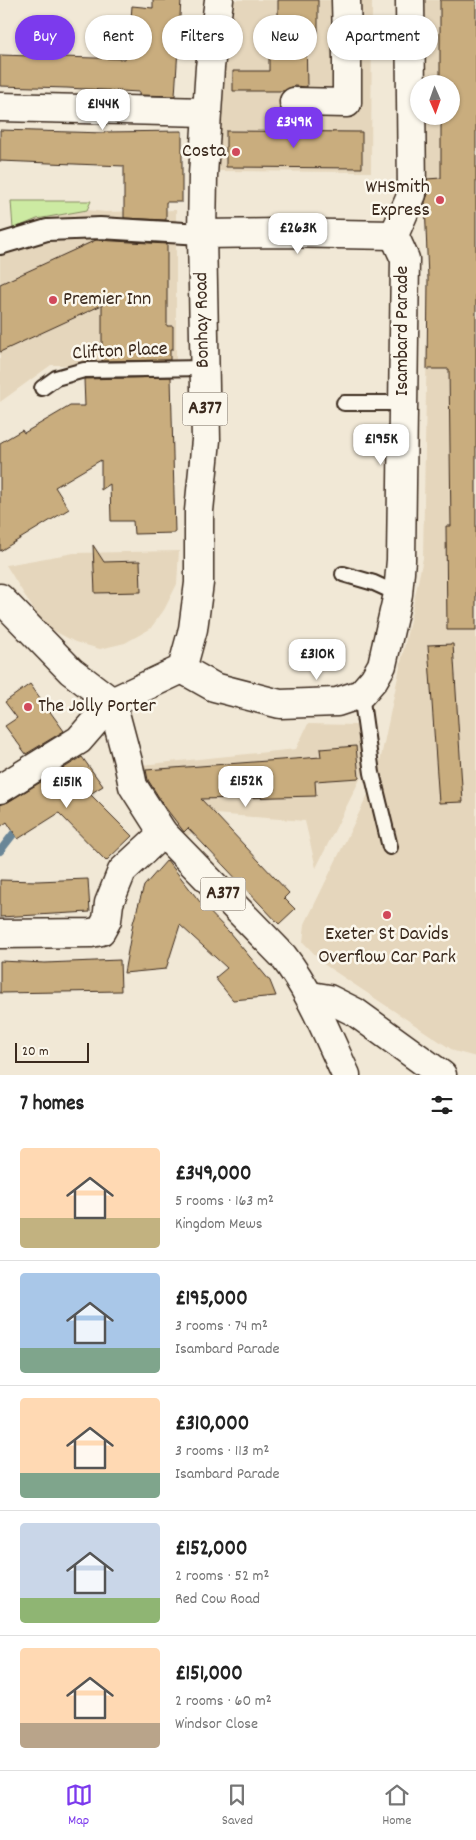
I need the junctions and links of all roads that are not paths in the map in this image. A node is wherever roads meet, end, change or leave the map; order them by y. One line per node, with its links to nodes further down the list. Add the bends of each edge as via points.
1 (219, 0): 10 (main road, Bonhay Road / A377)
2 (346, 0): 4 (main road)
3 (410, 0): 5 (main road)
4 (346, 15)
5 (410, 15)
6 (347, 60): 8 (main road, via 347,103)
7 (410, 60): 12 (main road, via 412,194)
8 (294, 102)
9 (0, 107): 10 (main road)
10 (206, 112): 11 (main road, Bonhay Road / A377)
11 (202, 234): 12 (main road); 13 (street, via 100,228 46,230); 14 (main road, Bonhay Road / A377)
12 (394, 236): 17 (main road, Isambard Parade, via 405,259)
13 (0, 244)
14 (204, 368): 15 (lane, Clifton Place, via 84,370 56,378); 21 (main road, Bonhay Road / A377, via 206,440 198,583 193,629)
15 (42, 388)
16 (344, 403): 17 (lane)
17 (403, 403): 19 (main road, Isambard Parade)
18 (343, 574): 19 (lane)
19 (398, 594): 22 (main road, Isambard Parade, via 382,665)
20 (0, 598): 23 (main road, via 71,671)
21 (182, 669): 22 (main road, via 214,687 280,704 337,702); 23 (main road)
22 (361, 694): 26 (lane, via 372,773)
23 (112, 702): 24 (main road, via 78,740); 25 (main road, A377, via 132,786)
24 (0, 789)
25 (164, 833): 27 (main road, via 122,871 108,903 107,920 101,931); 28 (main road, A377, via 283,956)
26 (390, 847)
27 (0, 934)
28 (311, 996): 29 (main road, A377); 30 (main road, via 329,999 355,1012)
29 (346, 1075)
30 (442, 1075)

